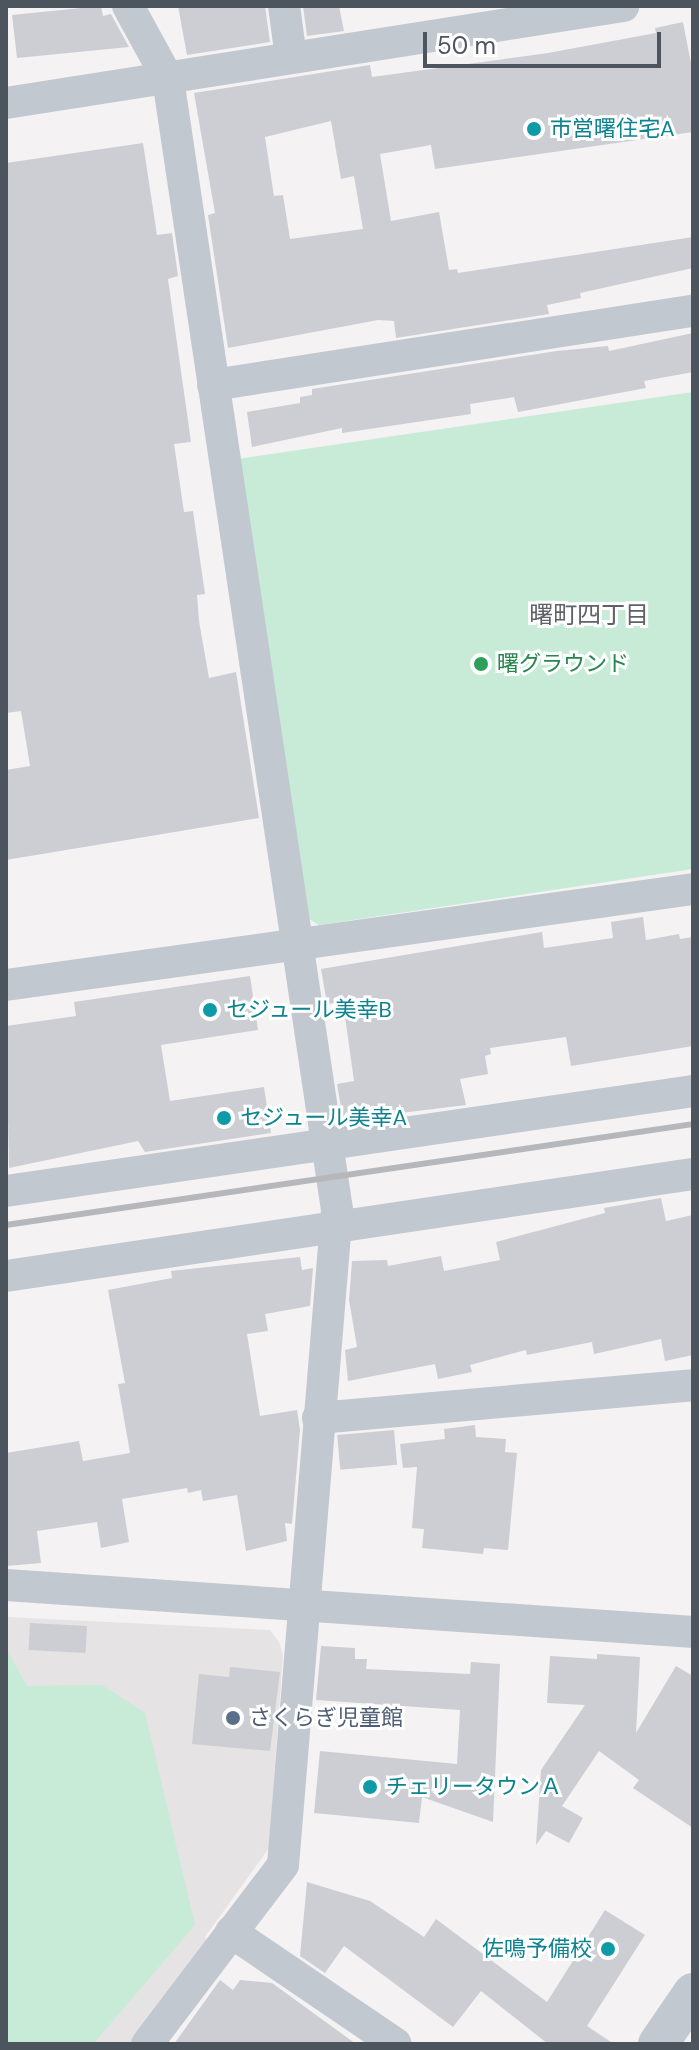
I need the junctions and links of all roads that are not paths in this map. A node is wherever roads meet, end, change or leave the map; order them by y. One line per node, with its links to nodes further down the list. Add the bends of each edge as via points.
1 (128, 6): 6 (street)
2 (284, 6): 5 (street)
3 (623, 6): 4 (street)
4 (431, 19): 5 (street)
5 (291, 58): 6 (street)
6 (168, 79): 7 (street); 9 (street)
7 (6, 103)
8 (693, 311): 9 (street)
9 (213, 385): 11 (street)
10 (693, 889): 11 (street)
11 (296, 946): 12 (street); 14 (street)
12 (6, 985)
13 (693, 1091): 14 (street)
14 (326, 1144): 16 (street); 17 (street)
15 (693, 1174): 17 (street)
16 (6, 1191)
17 (335, 1227): 18 (street); 20 (street)
18 (6, 1276)
19 (693, 1385): 20 (street)
20 (318, 1418): 22 (street)
21 (6, 1585): 22 (street)
22 (305, 1607): 23 (street); 24 (street, via 283,1865)
23 (693, 1632)
24 (231, 1932): 26 (street); 27 (street)
25 (693, 1993): 28 (street)
26 (147, 2044)
27 (396, 2044)
28 (658, 2044)

